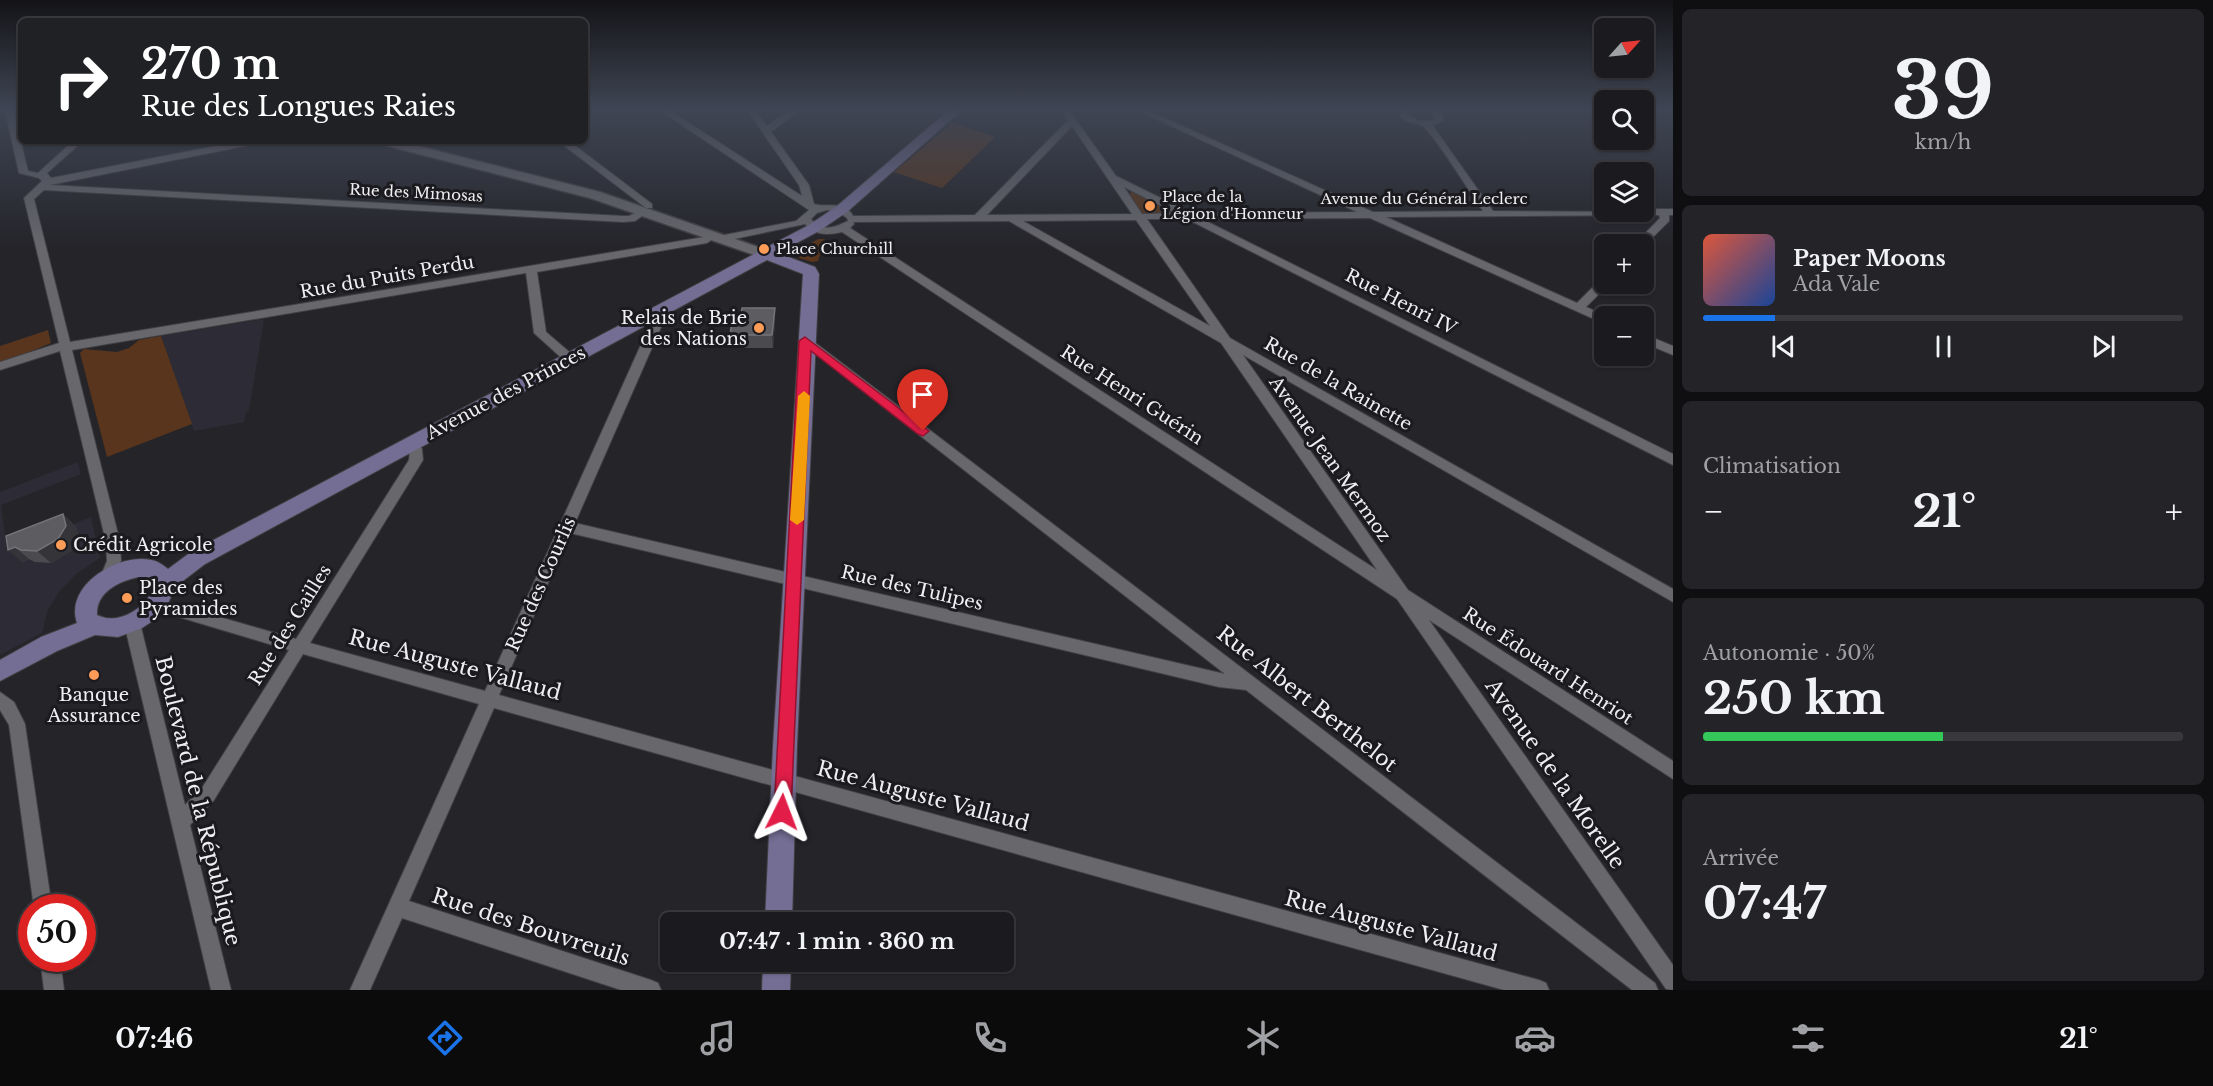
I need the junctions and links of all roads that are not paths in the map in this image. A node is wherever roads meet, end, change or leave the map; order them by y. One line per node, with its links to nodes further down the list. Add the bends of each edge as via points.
1 (20, 156): 14 (street, via 24,173)
2 (60, 156): 14 (street, via 43,171)
3 (177, 156): 14 (street)
4 (443, 156): 16 (street)
5 (583, 156): 15 (street)
6 (733, 156): 17 (street)
7 (784, 156): 17 (street, via 804,185)
8 (909, 156): 26 (main road, Avenue des Princes)
9 (1038, 156): 24 (street)
10 (1097, 156): 13 (street, Avenue Jean Mermoz)
11 (1242, 156): 20 (street)
12 (1450, 156): 21 (street)
13 (1112, 178): 22 (street, Rue Henri IV); 23 (street, Avenue Jean Mermoz)
14 (44, 182): 18 (street, Rue des Mimosas, via 622,219 631,219); 39 (street, via 29,199)
15 (637, 196): 16 (street); 18 (street)
16 (624, 206): 18 (street)
17 (812, 208): 26 (street, via 828,207); 27 (street)
18 (646, 209): 29 (street)
19 (1668, 212): 21 (street, Avenue du Général Leclerc); 28 (street)
20 (1370, 214): 21 (street, Avenue du Général Leclerc); 22 (street, Avenue du Général Leclerc); 33 (street)
21 (1490, 214)
22 (1191, 216): 23 (street, Avenue du Général Leclerc); 44 (street, Rue Henri IV)
23 (1139, 217): 25 (street, Avenue du Général Leclerc); 36 (street, Avenue Jean Mermoz)
24 (978, 218): 25 (street, Avenue du Général Leclerc); 26 (street, Avenue du Général Leclerc)
25 (1011, 218): 36 (street, Rue de la Rainette)
26 (845, 219): 27 (main road, Avenue des Princes); 51 (street, Rue Henri Guérin)
27 (811, 223): 29 (street, Rue du Puits Perdu); 30 (main road, Avenue des Princes)
28 (1650, 234)
29 (718, 238): 30 (street); 31 (street, Rue du Puits Perdu)
30 (765, 254): 34 (main road, Avenue des Princes); 37 (main road, via 810,270)
31 (531, 269): 39 (street, Rue du Puits Perdu); 41 (street, via 540,333)
32 (1594, 292): 33 (street)
33 (1579, 308): 35 (street)
34 (663, 309): 41 (main road, Avenue des Princes); 45 (street, Rue des Courlis)
35 (1594, 315)
36 (1224, 340): 51 (street, Avenue Jean Mermoz); 52 (street, Rue de la Rainette)
37 (805, 341): 50 (main road); 59 (street, Rue Albert Berthelot)
38 (1654, 342): 40 (street)
39 (65, 346): 42 (street, Rue du Puits Perdu); 46 (street)
40 (1673, 351)
41 (570, 359): 43 (main road, Avenue des Princes)
42 (0, 366)
43 (412, 443): 48 (main road, Avenue des Princes); 56 (street, Rue des Cailles, via 416,460)
44 (1673, 460)
45 (567, 527): 50 (street, Rue des Tulipes); 60 (street, Rue des Courlis)
46 (115, 553): 47 (street); 49 (street)
47 (132, 569): 48 (main road, via 150,568); 49 (main road)
48 (162, 576): 53 (main road, via 162,597)
49 (106, 580): 54 (main road, via 92,593)
50 (794, 580): 59 (street, Rue des Tulipes, via 1207,678); 63 (main road)
51 (1401, 593): 62 (street, Rue Édouard Henriot); 70 (street, Avenue de la Morelle)
52 (1673, 596)
53 (157, 605): 55 (main road); 56 (street, Rue Auguste Vallaud)
54 (89, 618): 55 (main road, via 110,628); 57 (main road, via 74,621); 58 (main road)
55 (132, 622): 64 (street, Boulevard de la République)
56 (300, 647): 60 (street, Rue Auguste Vallaud); 64 (street, Rue des Cailles, via 208,794)
57 (0, 664)
58 (0, 671)
59 (1249, 683): 77 (street, Rue Albert Berthelot)
60 (489, 698): 63 (street, Rue Auguste Vallaud); 66 (street, Rue des Courlis)
61 (0, 699): 65 (street, via 17,724)
62 (1673, 771)
63 (784, 781): 67 (main road); 76 (street, Rue Auguste Vallaud)
64 (181, 821): 72 (street, Boulevard de la République)
65 (41, 894)
66 (398, 907): 73 (street, Rue des Courlis); 74 (street, Rue des Bouvreuils)
67 (778, 912)
68 (52, 972): 71 (street)
69 (777, 972): 75 (main road)
70 (1673, 982)
71 (54, 990)
72 (221, 990)
73 (360, 990)
74 (651, 990)
75 (776, 990)
76 (1539, 990)
77 (1648, 990)

